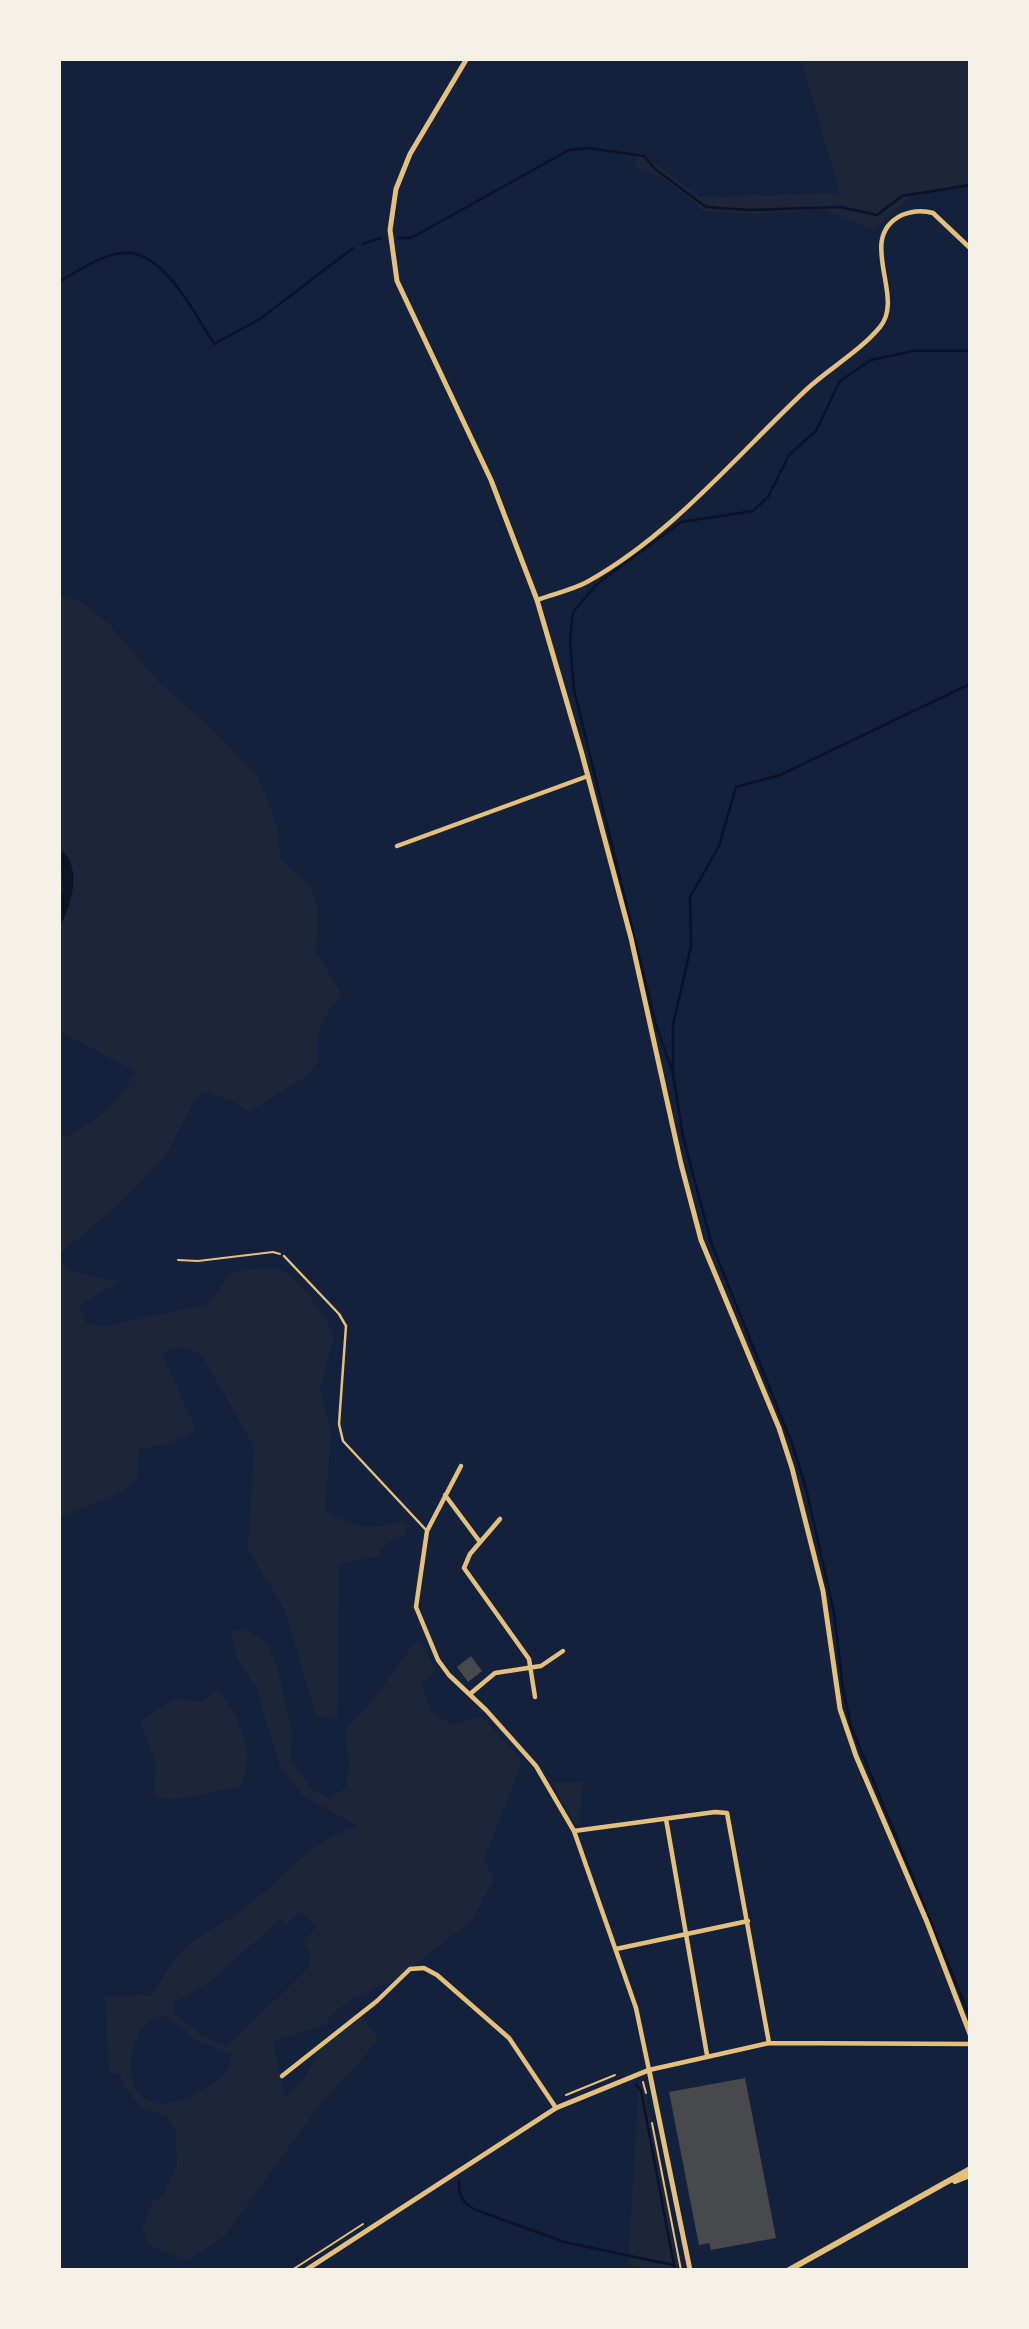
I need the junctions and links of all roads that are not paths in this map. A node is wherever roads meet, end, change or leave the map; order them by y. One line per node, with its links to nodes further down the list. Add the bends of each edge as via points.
1 (466, 60): 3 (street, via 402,172 392,208 392,255 410,314 491,480)
2 (970, 248): 3 (street, via 933,213 913,212 893,221 883,240 882,268 889,305 881,326 808,388 660,530 597,576)
3 (537, 600): 4 (street)
4 (588, 776): 5 (street); 21 (street, via 701,1240 792,1468 823,1591 840,1709)
5 (397, 846)
6 (284, 1256): 10 (lane, via 345,1321 339,1424 343,1441)
7 (461, 1466): 8 (street)
8 (445, 1495): 10 (street); 11 (street)
9 (500, 1519): 11 (street)
10 (427, 1531): 14 (street, via 416,1607 438,1660)
11 (480, 1542): 13 (street, via 464,1568 529,1660)
12 (563, 1651): 13 (street, via 541,1666)
13 (529, 1668): 14 (street, via 495,1673); 15 (street)
14 (470, 1694): 17 (street, via 536,1766)
15 (535, 1697)
16 (666, 1819): 17 (street); 18 (street, via 727,1814); 19 (street)
17 (574, 1831): 20 (street)
18 (747, 1921): 19 (street); 22 (street)
19 (686, 1933): 20 (street); 24 (street)
20 (616, 1949): 25 (street, via 641,2025)
21 (970, 2034)
22 (769, 2043): 23 (street); 24 (street)
23 (970, 2044)
24 (707, 2055): 25 (street)
25 (649, 2070): 27 (street); 33 (street)
26 (282, 2076): 27 (street, via 410,1969 424,1968 509,2038)
27 (556, 2108): 32 (street)
28 (970, 2169): 30 (main road)
29 (970, 2175): 30 (main road)
30 (940, 2187): 31 (main road)
31 (803, 2263): 34 (main road); 35 (main road)
32 (306, 2270)
33 (690, 2270)
34 (789, 2270)
35 (795, 2270)

